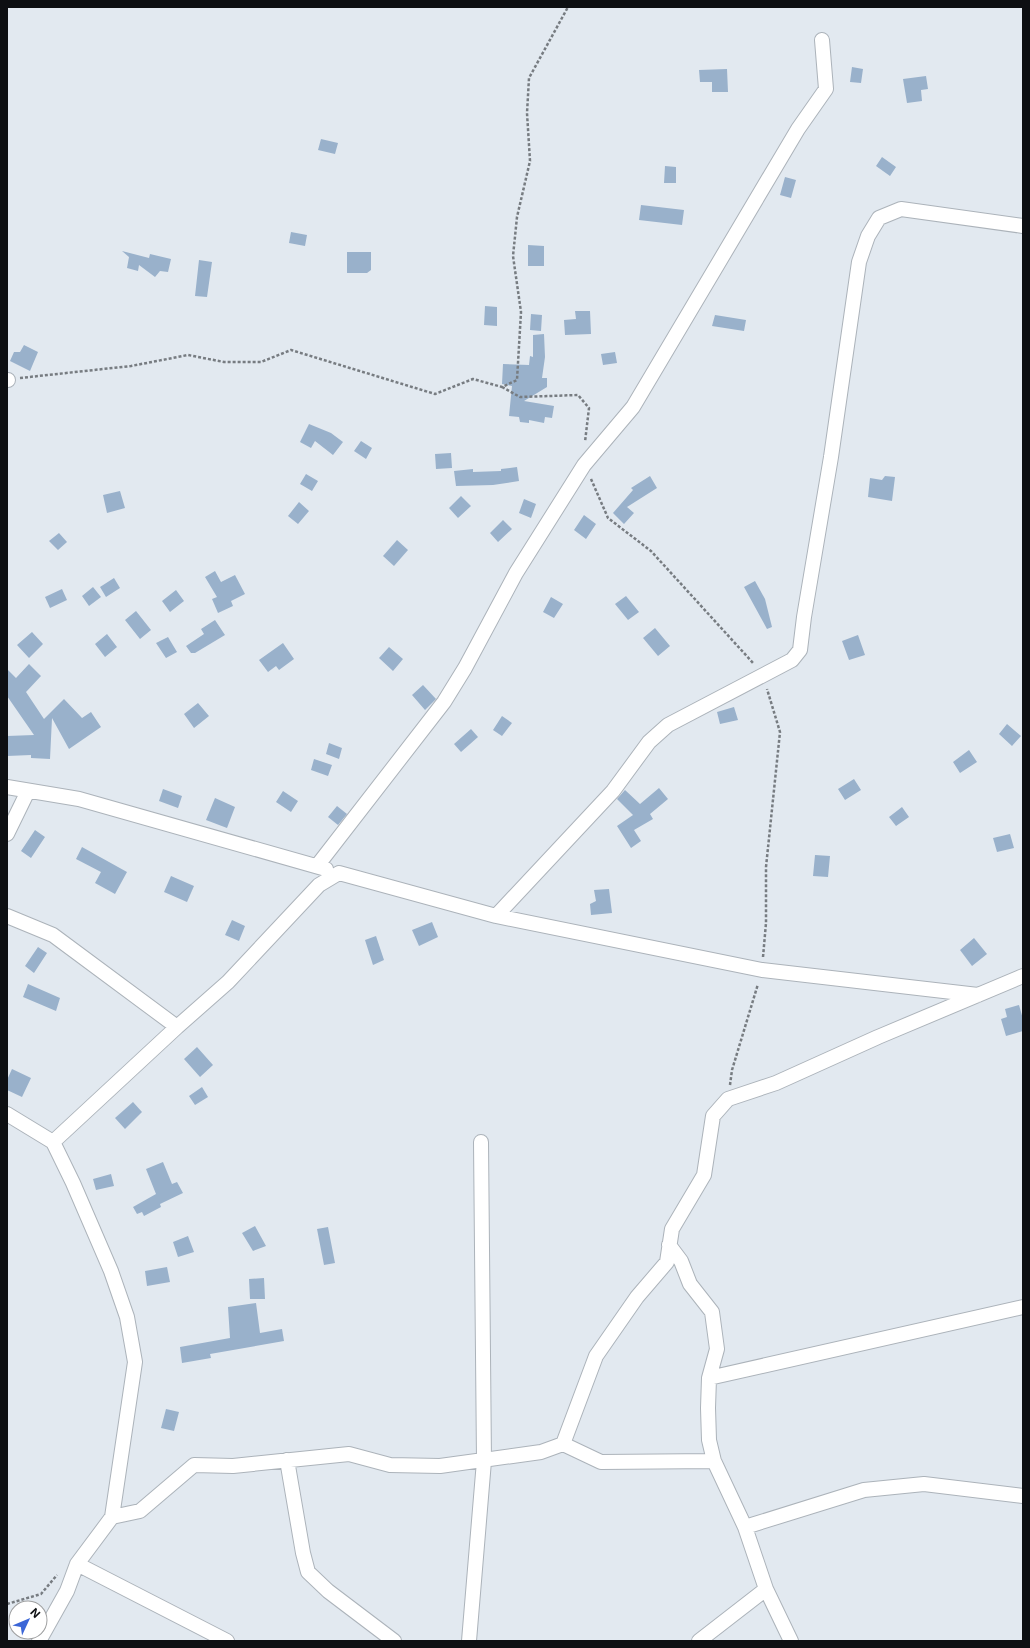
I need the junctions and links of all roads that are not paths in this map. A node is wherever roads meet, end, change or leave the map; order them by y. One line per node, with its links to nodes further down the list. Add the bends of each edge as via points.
1 (822, 40): 6 (street, via 826,89 798,129 633,407 584,465 516,573 444,702)
2 (1023, 226): 9 (street, via 901,209 880,218 868,236 859,262 800,650 792,660 668,725 649,742 613,791)
3 (7, 787): 4 (street)
4 (28, 791): 5 (street); 6 (street, via 79,799)
5 (7, 834)
6 (317, 866): 7 (street)
7 (339, 873): 9 (street); 12 (street, via 318,885 228,982)
8 (7, 916): 12 (street, via 54,935)
9 (496, 916): 11 (street, via 762,970)
10 (1023, 976): 11 (street)
11 (978, 995): 16 (street, via 776,1084 728,1099 713,1116 704,1175 672,1229)
12 (177, 1026): 14 (street)
13 (7, 1114): 14 (street)
14 (53, 1142): 24 (street, via 74,1183 112,1271 127,1317 135,1362)
15 (480, 1142): 21 (street)
16 (670, 1245): 18 (street, via 681,1261 690,1284 712,1312 717,1349); 19 (street, via 667,1262 637,1297 596,1356)
17 (1023, 1307): 18 (street)
18 (709, 1378): 22 (street, via 709,1440)
19 (562, 1444): 21 (street, via 541,1452); 22 (street, via 601,1462)
20 (287, 1460): 21 (street, via 349,1454 390,1465 440,1466); 24 (street, via 232,1466 194,1465 140,1511); 30 (street, via 308,1572 328,1591)
21 (484, 1461): 31 (street)
22 (714, 1461): 25 (street)
23 (1023, 1496): 25 (street, via 924,1484 864,1490)
24 (112, 1518): 26 (street)
25 (745, 1527): 27 (street)
26 (76, 1564): 28 (street, via 67,1591); 29 (street)
27 (766, 1589): 32 (street); 33 (street)
28 (39, 1641)
29 (227, 1641)
30 (394, 1641)
31 (469, 1641)
32 (699, 1641)
33 (791, 1641)

